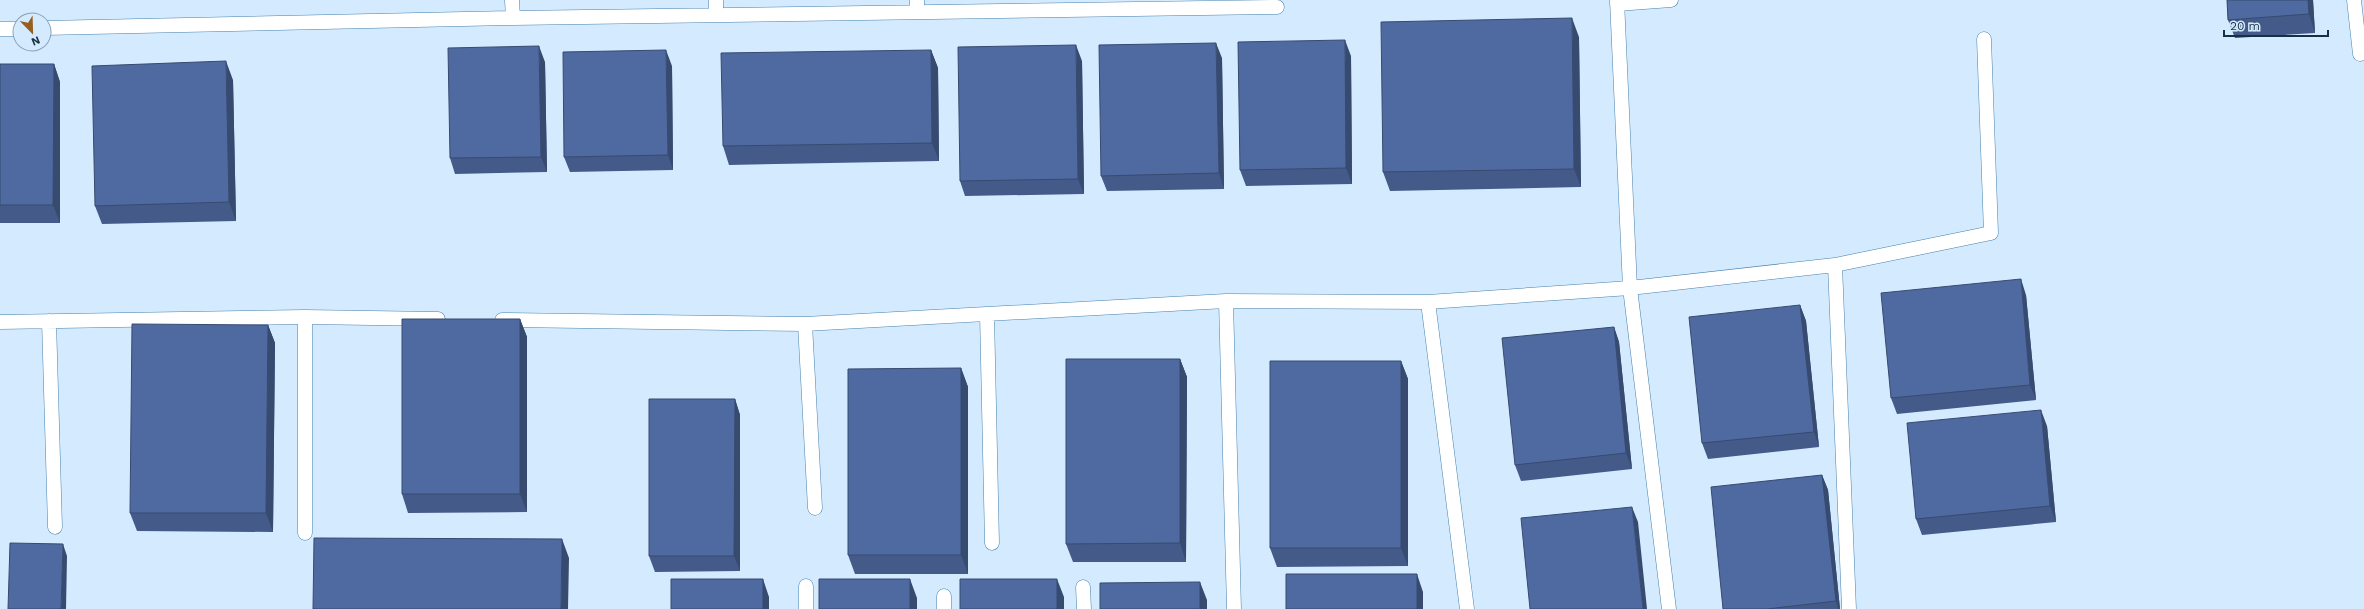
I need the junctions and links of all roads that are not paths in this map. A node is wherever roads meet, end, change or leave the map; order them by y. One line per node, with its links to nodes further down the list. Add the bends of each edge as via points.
1 (512, 0): 10 (lane)
2 (716, 0): 9 (lane)
3 (1671, 0): 5 (lane)
4 (2354, 0): 15 (lane)
5 (1617, 2): 17 (lane)
6 (1123, 5): 7 (lane); 8 (lane)
7 (917, 6): 9 (lane)
8 (1277, 7)
9 (716, 15): 10 (lane)
10 (513, 18): 11 (lane)
11 (52, 28)
12 (0, 29): 13 (lane)
13 (12, 29)
14 (1984, 39): 16 (lane, via 1991,233)
15 (2360, 54)
16 (1835, 265): 17 (lane); 38 (lane)
17 (1630, 288): 19 (lane); 37 (lane)
18 (1226, 301): 19 (lane); 20 (lane); 35 (lane)
19 (1428, 302): 36 (lane)
20 (987, 314): 26 (lane); 30 (lane)
21 (306, 317): 22 (lane); 24 (lane); 29 (lane)
22 (448, 319)
23 (488, 320): 26 (lane)
24 (49, 321): 25 (lane); 28 (lane)
25 (0, 322)
26 (805, 324): 27 (lane)
27 (815, 508)
28 (55, 527)
29 (304, 533)
30 (992, 543)
31 (806, 586): 33 (lane)
32 (1083, 587): 34 (lane)
33 (806, 609)
34 (1084, 609)
35 (1234, 609)
36 (1467, 609)
37 (1669, 609)
38 (1849, 609)

